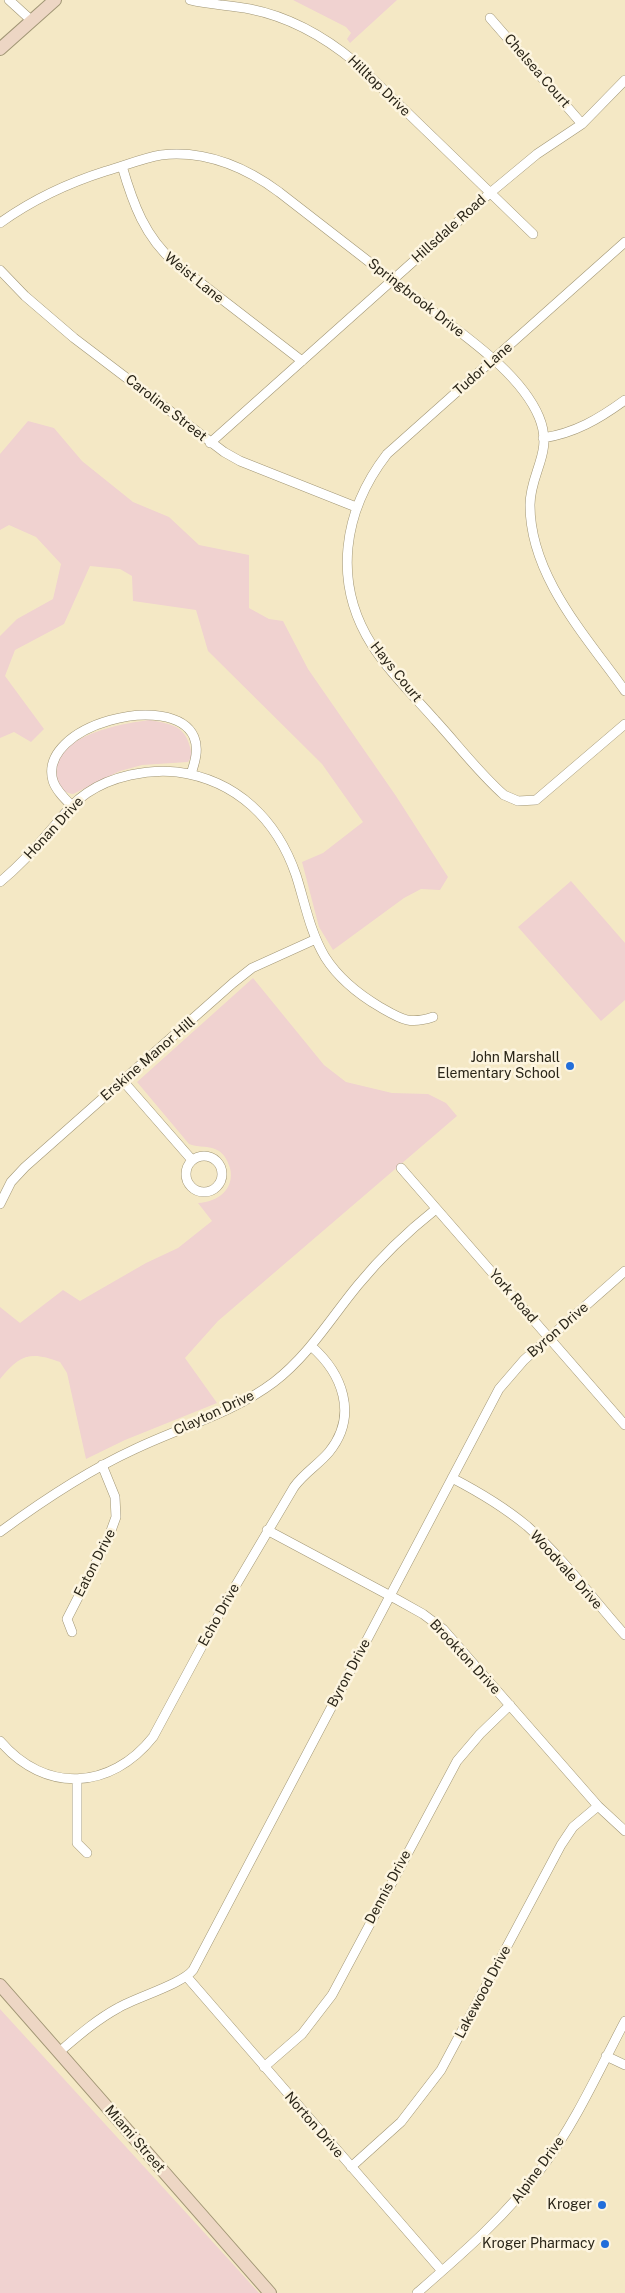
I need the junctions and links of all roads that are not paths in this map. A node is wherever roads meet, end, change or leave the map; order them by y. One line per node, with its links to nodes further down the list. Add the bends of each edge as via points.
1 (9, 0): 5 (street)
2 (55, 0): 5 (street)
3 (190, 0): 10 (street, Hilltop Drive, via 266,13 298,24 328,42 355,62)
4 (490, 18): 8 (street, Chelsea Court)
5 (32, 20): 6 (street)
6 (0, 49)
7 (625, 80): 8 (street, Hillsdale Road)
8 (582, 124): 10 (street, Hillsdale Road)
9 (122, 166): 11 (street, Springbrook Drive, via 53,191); 15 (street, Springbrook Drive, via 170,155 199,156 231,164 261,179); 17 (street, Weist Lane, via 138,215 166,256)
10 (490, 193): 12 (street, Hilltop Drive); 15 (street, Hillsdale Road)
11 (0, 224)
12 (533, 234)
13 (625, 242): 16 (street, Tudor Lane)
14 (0, 270): 20 (street, Caroline Street, via 48,316)
15 (392, 280): 16 (street, Springbrook Drive); 17 (street, Hillsdale Road)
16 (494, 360): 19 (street, Springbrook Drive, via 535,408); 21 (street, Tudor Lane, via 387,454)
17 (302, 361): 20 (street, Hillsdale Road)
18 (625, 400): 19 (street, via 586,426)
19 (544, 438): 22 (street, Springbrook Drive, via 530,502 537,549 559,595)
20 (210, 443): 21 (street, Caroline Street, via 240,461)
21 (356, 507): 23 (street, Hays Court, via 348,540 348,564 351,595 366,634 379,655 504,795 518,801 536,800)
22 (625, 691)
23 (625, 724)
24 (191, 774): 25 (street, Honan Drive, via 159,771 125,776 95,788); 25 (street, via 197,749 194,737 183,724 174,719 152,716 108,721 69,740 54,760 53,781); 27 (street, Honan Drive, via 222,785 247,800 268,821 288,855)
25 (71, 805): 26 (street, Honan Drive)
26 (0, 882)
27 (316, 939): 28 (street, Honan Drive, via 327,960 358,994 407,1021 418,1022); 29 (street, Erskine Manor Hill, via 252,968)
28 (433, 1017)
29 (123, 1081): 30 (street); 32 (street, Erskine Manor Hill, via 25,1167 11,1182)
30 (192, 1160): 30 (street, via 186,1169 192,1188 203,1192 215,1188 221,1178 216,1161 205,1156)
31 (401, 1168): 33 (street, York Road)
32 (0, 1204)
33 (436, 1209): 35 (street, York Road); 36 (street, Clayton Drive, via 382,1257)
34 (625, 1271): 35 (street, Byron Drive)
35 (549, 1337): 37 (street, York Road); 39 (street, Byron Drive, via 499,1389)
36 (311, 1346): 38 (street, Clayton Drive, via 286,1372 240,1403); 40 (street, Echo Drive, via 338,1378 343,1395 343,1422 330,1451 301,1476)
37 (625, 1425)
38 (102, 1465): 41 (street, Clayton Drive); 43 (street, Eaton Drive, via 115,1497 116,1517 67,1619)
39 (452, 1478): 42 (street, Byron Drive); 44 (street, Woodvale Drive, via 484,1495 526,1526)
40 (267, 1530): 42 (street, Brookton Drive); 47 (street, Echo Drive, via 153,1738 124,1765 102,1775)
41 (0, 1532)
42 (390, 1595): 45 (street, Brookton Drive, via 443,1630); 51 (street, Byron Drive)
43 (72, 1632)
44 (625, 1635)
45 (510, 1705): 48 (street, Brookton Drive); 57 (street, Dennis Drive, via 457,1761 322,2009 302,2034)
46 (0, 1740): 47 (street, Echo Drive, via 33,1768 56,1777)
47 (77, 1780): 50 (street, via 77,1843)
48 (598, 1806): 49 (street, Brookton Drive); 58 (street, Lakewood Drive, via 573,1827 561,1845 441,2070 401,2122)
49 (625, 1831)
50 (87, 1853)
51 (187, 1977): 54 (street, via 118,2008 93,2023); 57 (street, Norton Drive)
52 (0, 1985): 54 (street, Miami Street)
53 (625, 2021): 55 (street, Alpine Drive)
54 (59, 2052): 60 (street, Miami Street)
55 (606, 2056): 56 (street); 59 (street, Alpine Drive, via 566,2132 542,2168 493,2226)
56 (625, 2066)
57 (264, 2067): 58 (street, Norton Drive)
58 (351, 2167): 59 (street, Norton Drive)
59 (442, 2271): 61 (street, Alpine Drive)
60 (270, 2293)
61 (417, 2293)

